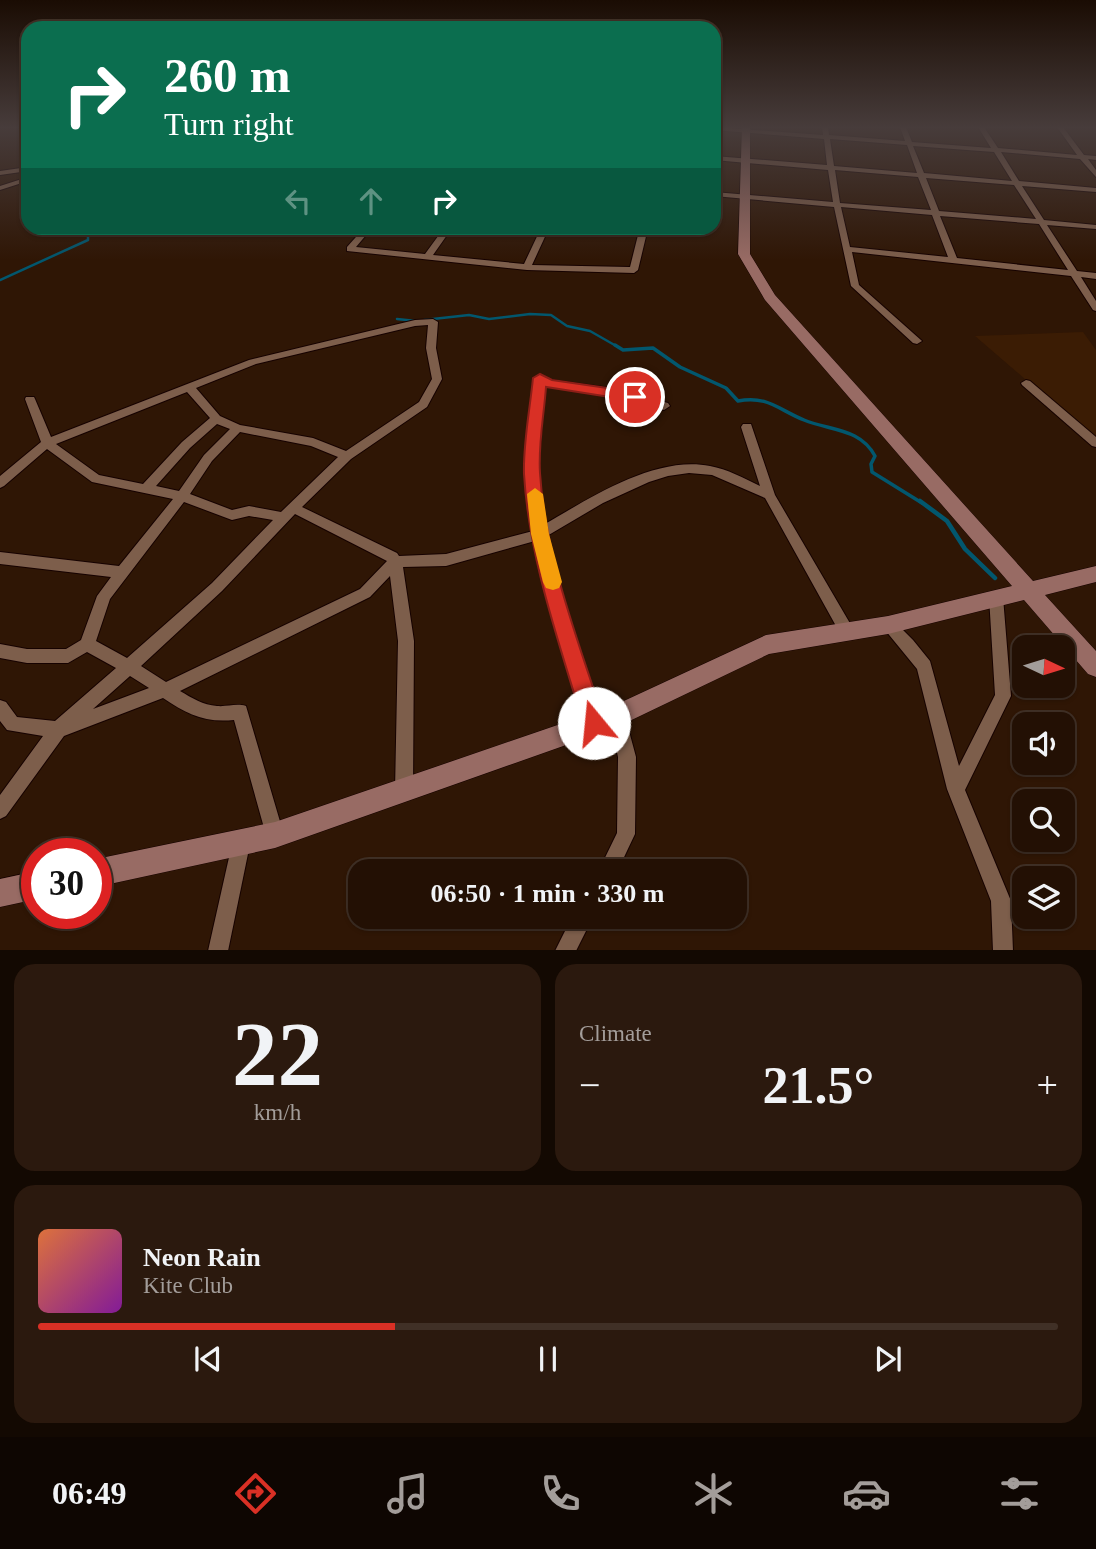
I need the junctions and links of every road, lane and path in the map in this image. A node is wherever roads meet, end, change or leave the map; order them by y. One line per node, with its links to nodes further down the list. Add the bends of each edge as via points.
1 (746, 171): 12 (street)
2 (832, 171): 13 (street)
3 (868, 171): 6 (street)
4 (918, 171): 6 (street)
5 (1009, 171): 8 (street)
6 (920, 176): 8 (street); 14 (street)
7 (21, 181): 9 (street)
8 (1017, 184): 10 (street); 15 (street)
9 (0, 188)
10 (1096, 190)
11 (721, 194): 12 (street)
12 (745, 196): 13 (street); 49 (street, via 744,254 770,297)
13 (837, 205): 14 (street); 21 (street)
14 (935, 213): 15 (street); 23 (street)
15 (1042, 223): 16 (street); 25 (street)
16 (1096, 227)
17 (362, 235): 22 (street, via 350,249)
18 (443, 235): 22 (street)
19 (542, 235): 24 (street)
20 (642, 235): 24 (street, via 634,270)
21 (848, 249): 23 (street); 28 (street, via 855,286)
22 (428, 256): 24 (street)
23 (954, 262): 25 (street)
24 (527, 267)
25 (1075, 274): 26 (street); 27 (street)
26 (1096, 276)
27 (1096, 308)
28 (917, 341)
29 (1026, 383): 37 (street)
30 (190, 387): 33 (street); 36 (street); 38 (street, via 253,362 433,322 437,379 424,404)
31 (30, 399): 36 (street)
32 (664, 406): 44 (street, via 540,378 532,472)
33 (216, 419): 35 (street); 40 (street)
34 (747, 426): 41 (street)
35 (238, 428): 38 (street, via 313,442); 42 (street, via 208,458)
36 (47, 443): 39 (street); 40 (street, via 96,479)
37 (1096, 443)
38 (347, 456): 43 (street)
39 (0, 483)
40 (146, 489): 42 (street)
41 (769, 495): 44 (street, via 708,470 674,469 603,497); 52 (street)
42 (181, 496): 43 (street, via 232,515); 47 (street)
43 (287, 512): 46 (street); 55 (street, via 217,587)
44 (540, 534): 46 (street, via 446,560); 59 (street, via 565,631)
45 (0, 558): 47 (street)
46 (396, 562): 57 (street, via 365,593); 62 (street, via 406,641)
47 (121, 572): 53 (street, via 104,596)
48 (1096, 574): 49 (street)
49 (1028, 590): 50 (street); 56 (street)
50 (996, 597): 51 (street); 61 (street, via 1003,696)
51 (888, 625): 52 (street); 61 (street, via 924,666)
52 (846, 630): 59 (street, via 766,645)
53 (87, 644): 54 (street, via 68,656); 55 (street)
54 (0, 651)
55 (128, 666): 57 (street); 60 (street)
56 (1096, 667)
57 (165, 690): 60 (street); 64 (street, via 192,708 218,714 240,712)
58 (0, 708): 60 (street, via 13,724)
59 (605, 719): 62 (street); 66 (street, via 627,757 626,834)
60 (58, 730): 63 (street)
61 (956, 789): 73 (street, via 1001,901)
62 (404, 791): 64 (street)
63 (0, 810)
64 (275, 835): 65 (street)
65 (241, 844): 67 (street); 71 (street)
66 (614, 859)
67 (112, 870)
68 (21, 888): 69 (street)
69 (0, 893)
70 (576, 929): 72 (street)
71 (218, 950)
72 (565, 950)
73 (1003, 950)

